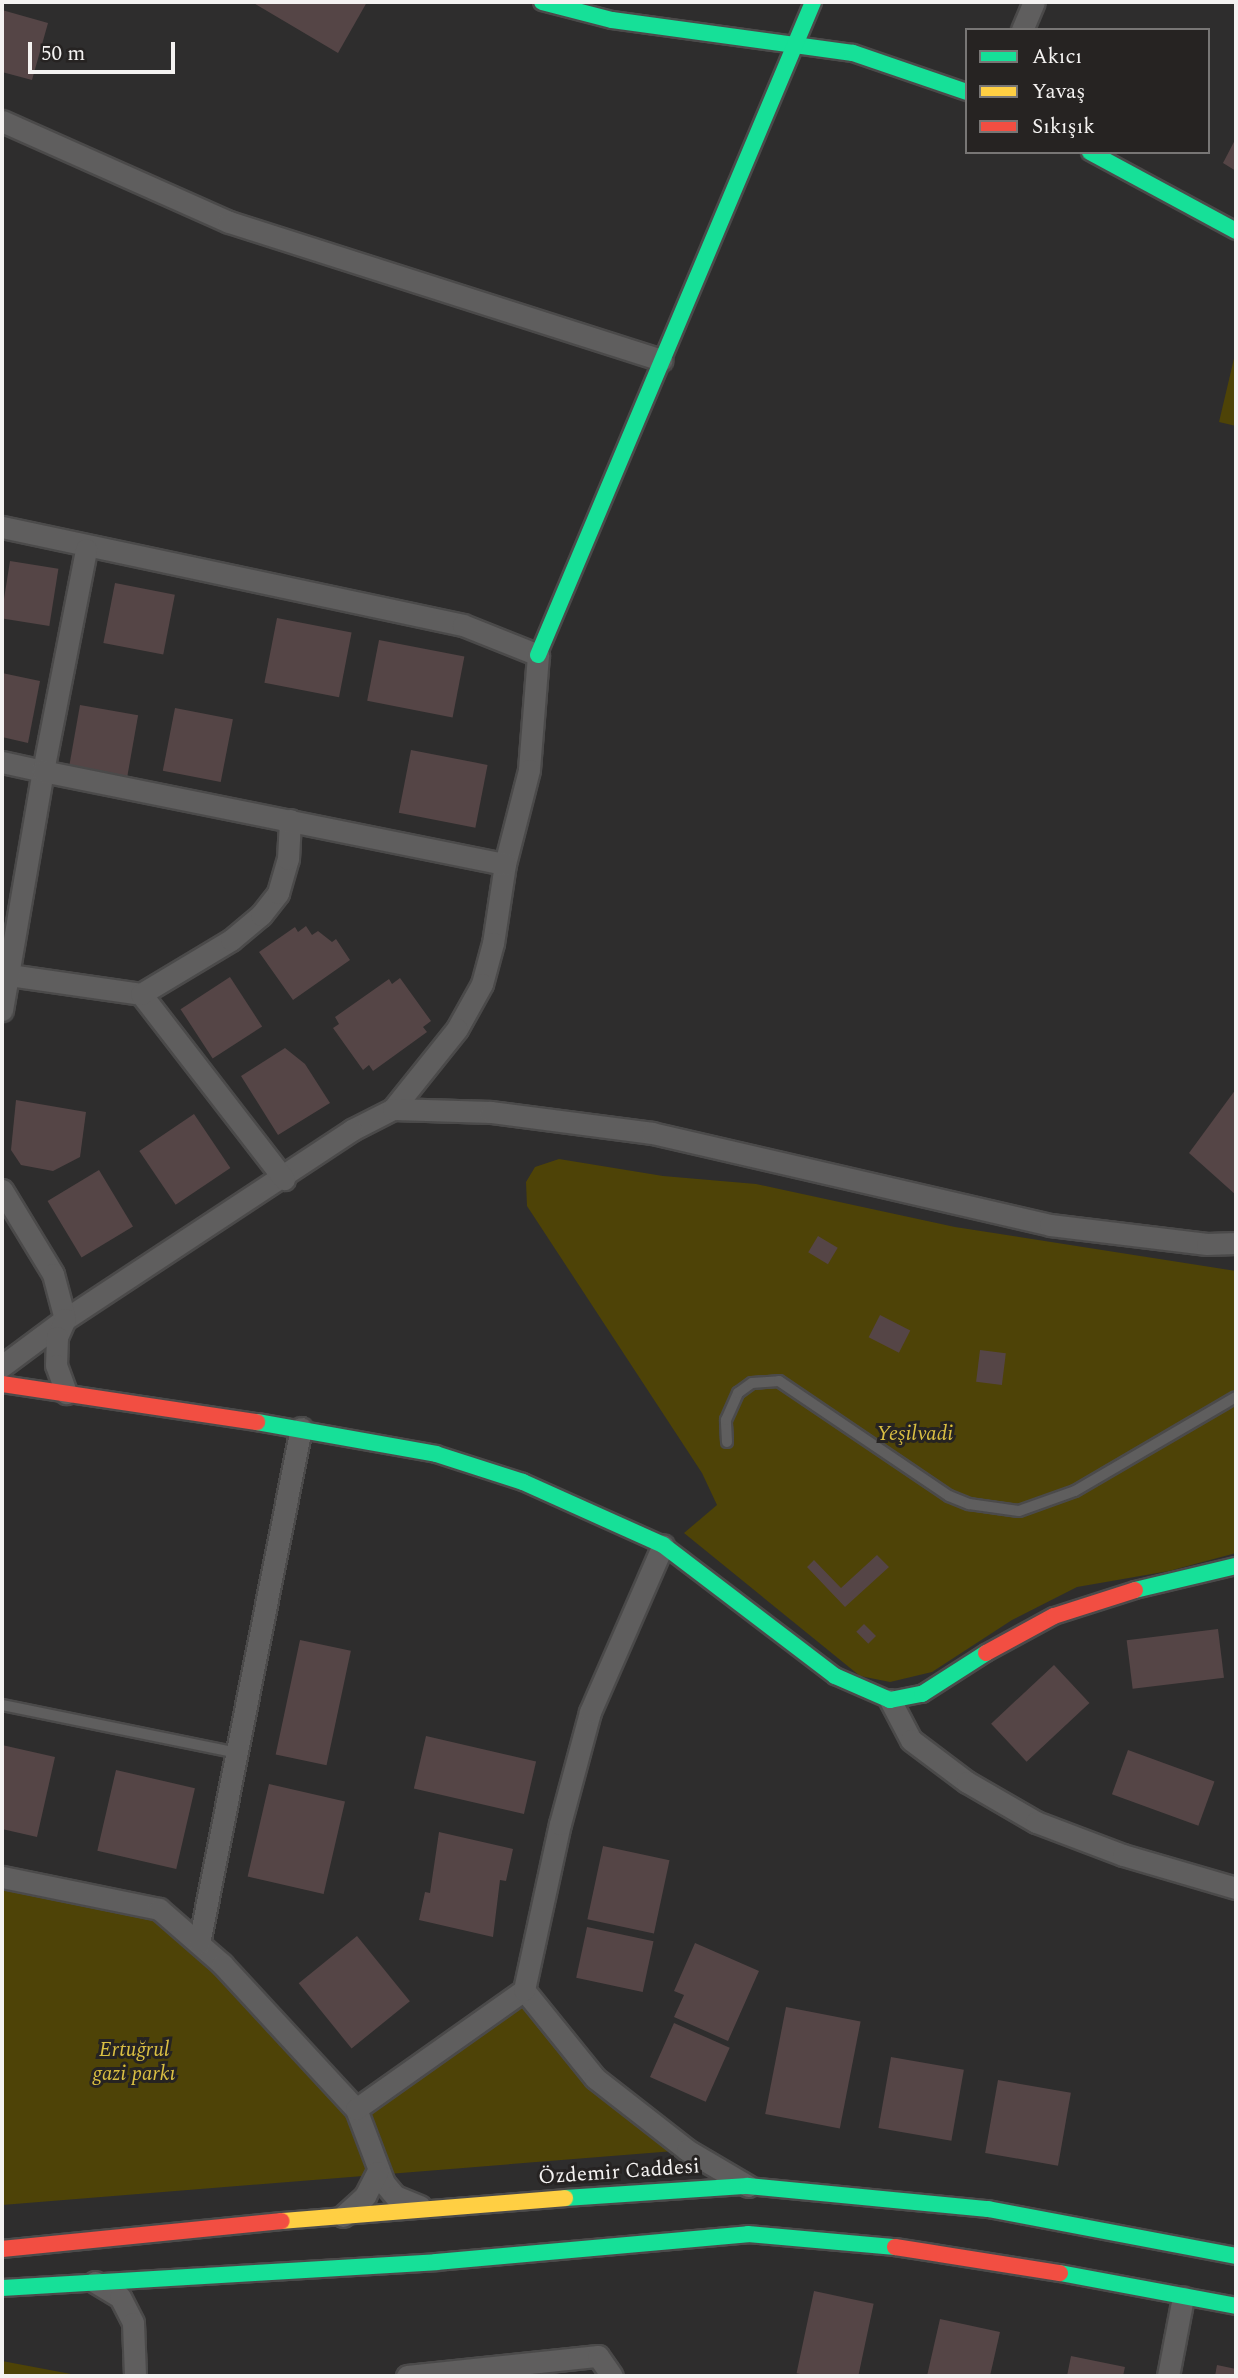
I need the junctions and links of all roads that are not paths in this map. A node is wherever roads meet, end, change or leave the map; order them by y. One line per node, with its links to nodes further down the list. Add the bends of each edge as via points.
1 (542, 2): 5 (street, via 612,20)
2 (813, 2): 5 (street)
3 (1034, 2): 4 (street)
4 (1023, 28)
5 (795, 46): 6 (street, via 853,53); 10 (street)
6 (965, 91)
7 (2, 121): 10 (street, via 229,222)
8 (1094, 154): 9 (street)
9 (1236, 231)
10 (662, 360): 13 (street)
11 (2, 527): 12 (street)
12 (86, 549): 13 (street, via 463,625); 15 (street)
13 (538, 655): 17 (street, via 529,770)
14 (2, 762): 15 (street)
15 (43, 771): 16 (street); 18 (street)
16 (290, 820): 17 (street); 19 (street, via 288,859 278,893 261,915 231,940)
17 (505, 864): 21 (street, via 482,984 457,1029)
18 (9, 975): 19 (street); 20 (street)
19 (141, 994): 22 (street)
20 (2, 1010)
21 (393, 1108): 22 (street, via 352,1130); 24 (street, via 491,1112 652,1133 1050,1225 1206,1244)
22 (284, 1179): 25 (street)
23 (2, 1190): 25 (street, via 53,1274)
24 (1236, 1243)
25 (65, 1319): 26 (street); 28 (street, via 54,1352)
26 (2, 1366)
27 (2, 1384): 28 (street)
28 (66, 1393): 30 (street)
29 (1236, 1396): 31 (lane, via 1075,1491 1019,1511 969,1504 949,1496 779,1381 752,1383 738,1393 726,1420)
30 (301, 1428): 32 (street, via 436,1454 523,1482); 36 (street)
31 (727, 1442)
32 (663, 1545): 34 (street, via 835,1676); 40 (street, via 590,1712 559,1824)
33 (1236, 1566): 34 (street, via 1154,1584 1054,1616 1017,1633 922,1694)
34 (890, 1700): 38 (street, via 911,1740 967,1783 1036,1822 1123,1856)
35 (2, 1706): 36 (lane)
36 (237, 1754): 39 (street)
37 (2, 1877): 39 (street, via 159,1909)
38 (1236, 1888)
39 (198, 1943): 41 (street)
40 (524, 1990): 41 (street); 43 (street, via 562,2042 612,2093 687,2150)
41 (356, 2109): 42 (street)
42 (377, 2172): 44 (street, via 396,2196); 45 (street, via 365,2196)
43 (748, 2186): 44 (street, Özdemir Caddesi); 47 (street, Özdemir Caddesi, via 988,2209)
44 (427, 2207): 45 (street, Özdemir Caddesi)
45 (342, 2216): 46 (street, Özdemir Caddesi)
46 (2, 2249)
47 (1236, 2256)
48 (94, 2282): 49 (street); 50 (street, via 436,2262 748,2234 824,2238 970,2256); 52 (street, via 120,2297 133,2323)
49 (2, 2288)
50 (1183, 2297): 51 (street); 55 (street)
51 (1236, 2306)
52 (135, 2376)
53 (407, 2376): 54 (street, via 598,2356)
54 (612, 2376)
55 (1168, 2376)

